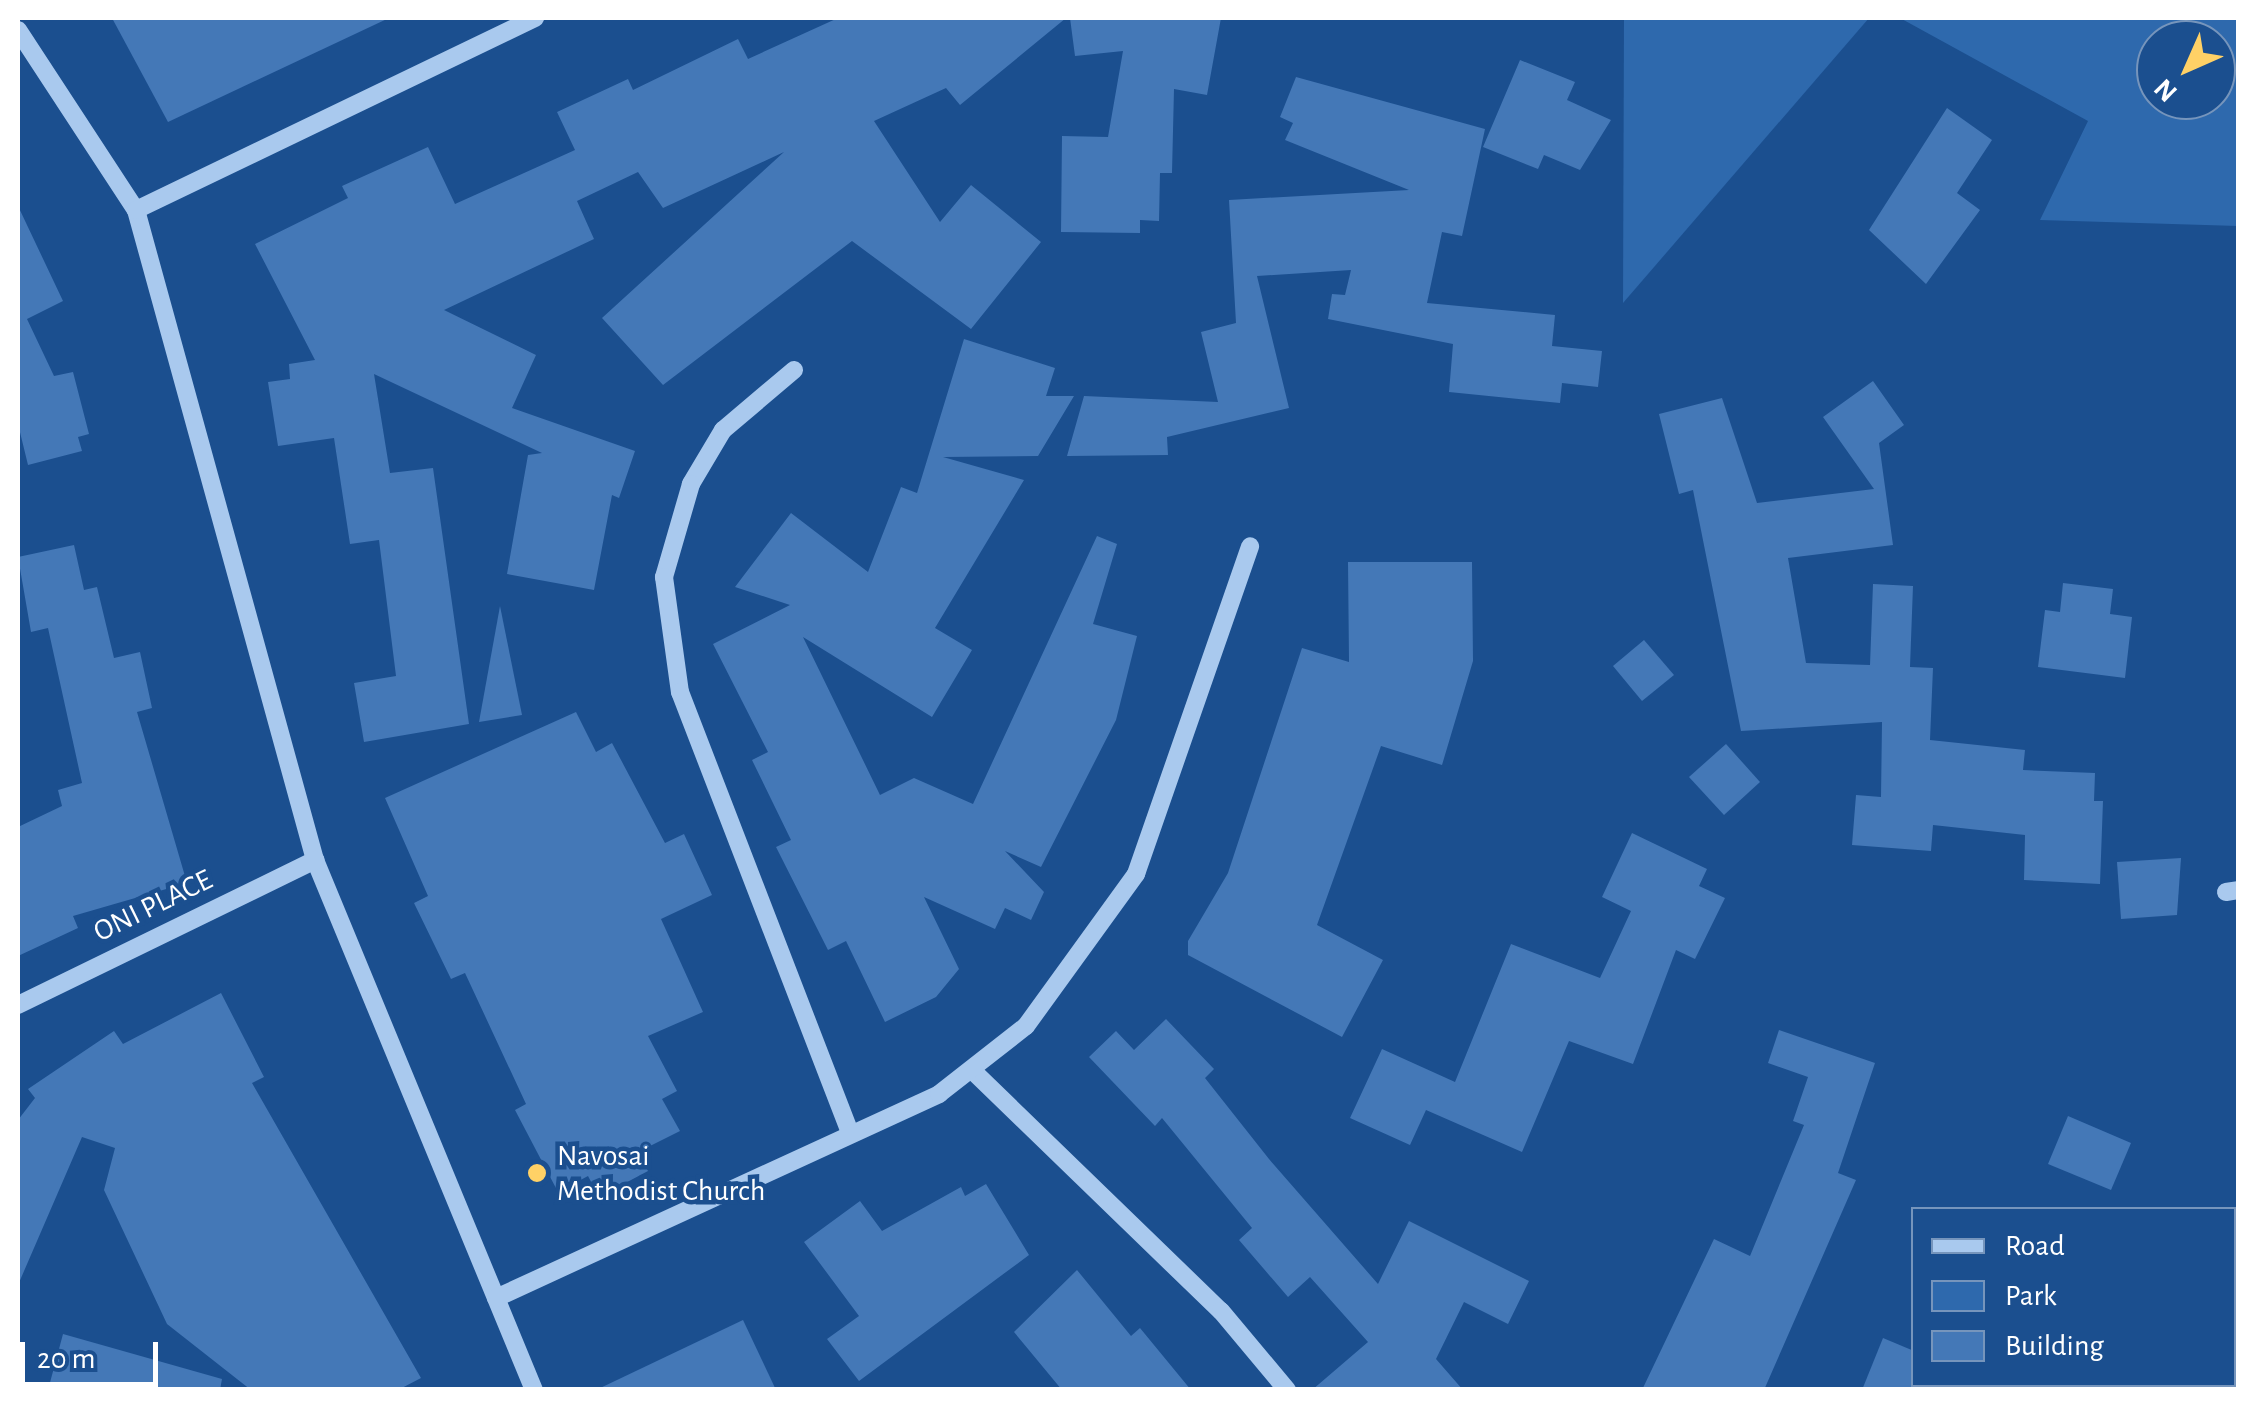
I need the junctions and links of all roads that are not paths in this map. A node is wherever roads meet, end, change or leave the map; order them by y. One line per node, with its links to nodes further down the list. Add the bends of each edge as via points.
1 (535, 18): 3 (street)
2 (18, 30): 3 (street)
3 (136, 210): 6 (street)
4 (794, 370): 9 (street, via 723,430 691,484 664,577 680,692)
5 (1250, 546): 8 (street, via 1136,874 1026,1026)
6 (315, 860): 7 (street, ONI PLACE); 10 (street)
7 (18, 1005)
8 (974, 1072): 9 (street); 12 (street, via 1221,1310)
9 (850, 1133): 10 (street)
10 (496, 1298): 11 (street)
11 (534, 1390)
12 (1288, 1390)

